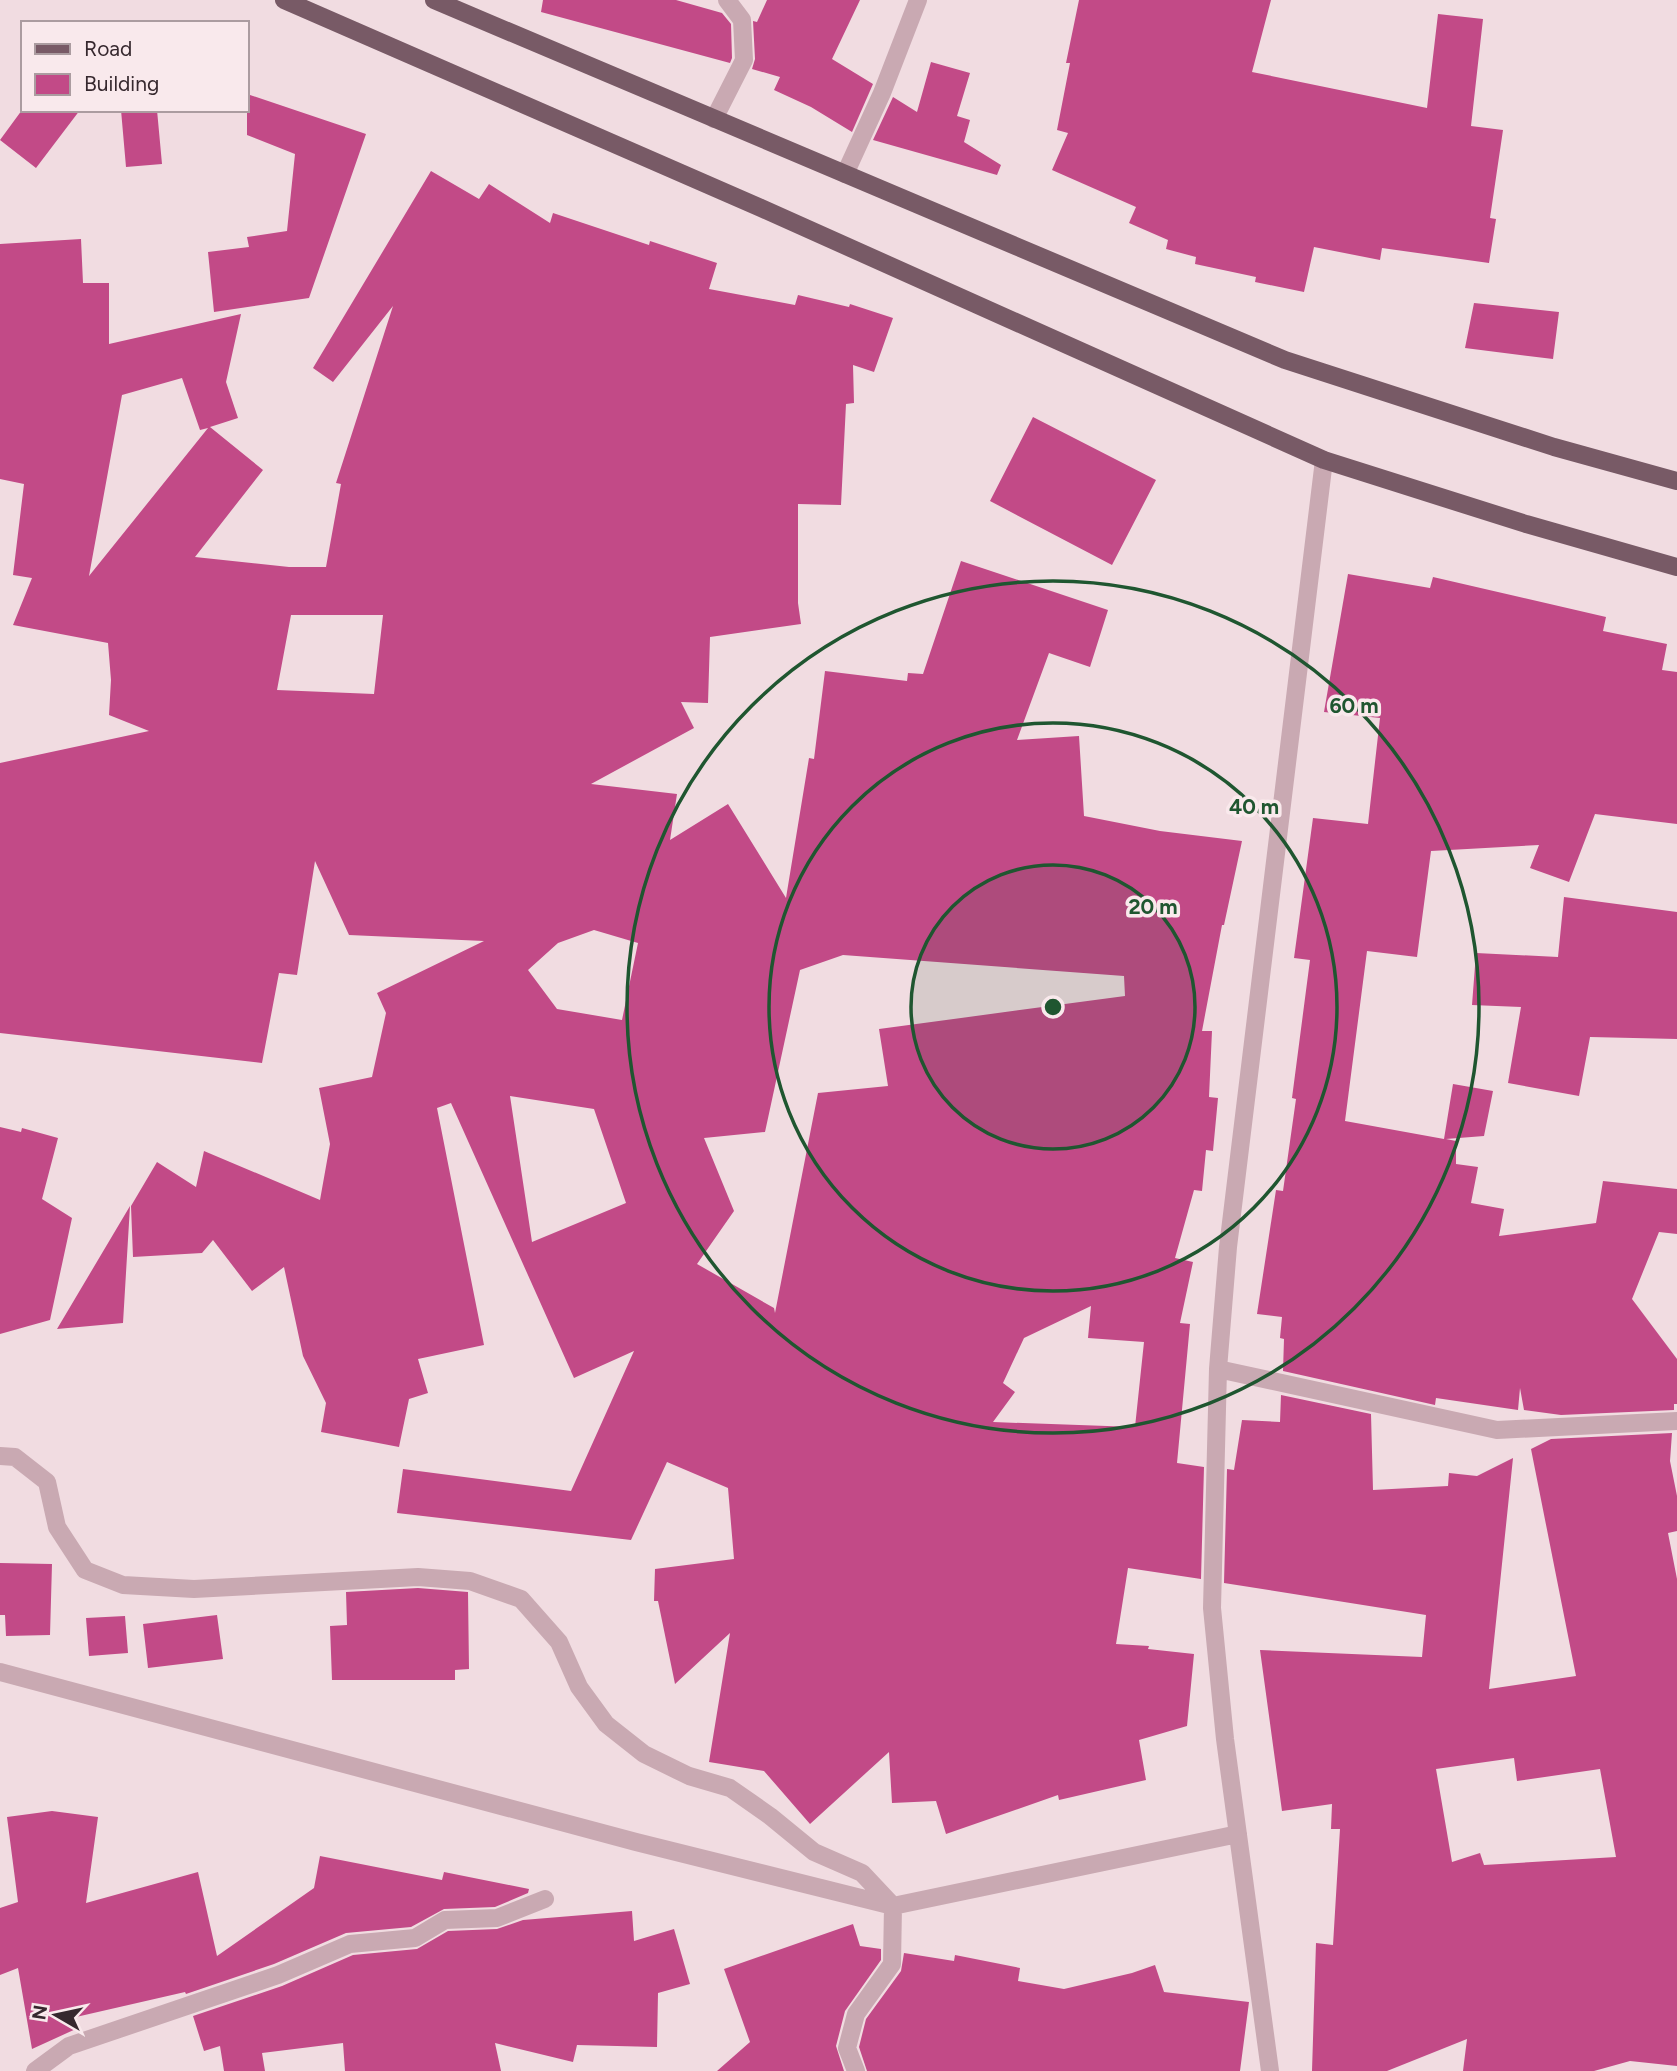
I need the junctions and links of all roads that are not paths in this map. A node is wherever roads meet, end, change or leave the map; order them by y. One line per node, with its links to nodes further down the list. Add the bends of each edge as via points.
1 (284, 0): 7 (main road)
2 (434, 0): 5 (main road)
3 (727, 0): 5 (street, via 742,20 744,61)
4 (918, 0): 6 (street)
5 (715, 119): 6 (main road)
6 (845, 174): 8 (main road, via 1285,360 1554,447)
7 (1324, 460): 9 (main road); 10 (street, via 1228,1247)
8 (1677, 481)
9 (1677, 567)
10 (1218, 1370): 11 (street, via 1497,1430); 14 (street, via 1213,1608)
11 (1677, 1421)
12 (0, 1456): 16 (street, via 15,1457 47,1482 57,1527 85,1570 123,1586 194,1589 418,1577 470,1581 520,1599 559,1642 579,1687 606,1724 644,1754 689,1776 730,1788 814,1852 862,1873)
13 (0, 1672): 16 (street)
14 (1238, 1834): 16 (street); 19 (street)
15 (545, 1899): 17 (street, via 497,1917 445,1920 415,1938 350,1944 278,1975 69,2046)
16 (893, 1906): 18 (street, via 891,1964 856,2014 846,2048)
17 (35, 2071)
18 (856, 2071)
19 (1270, 2071)

